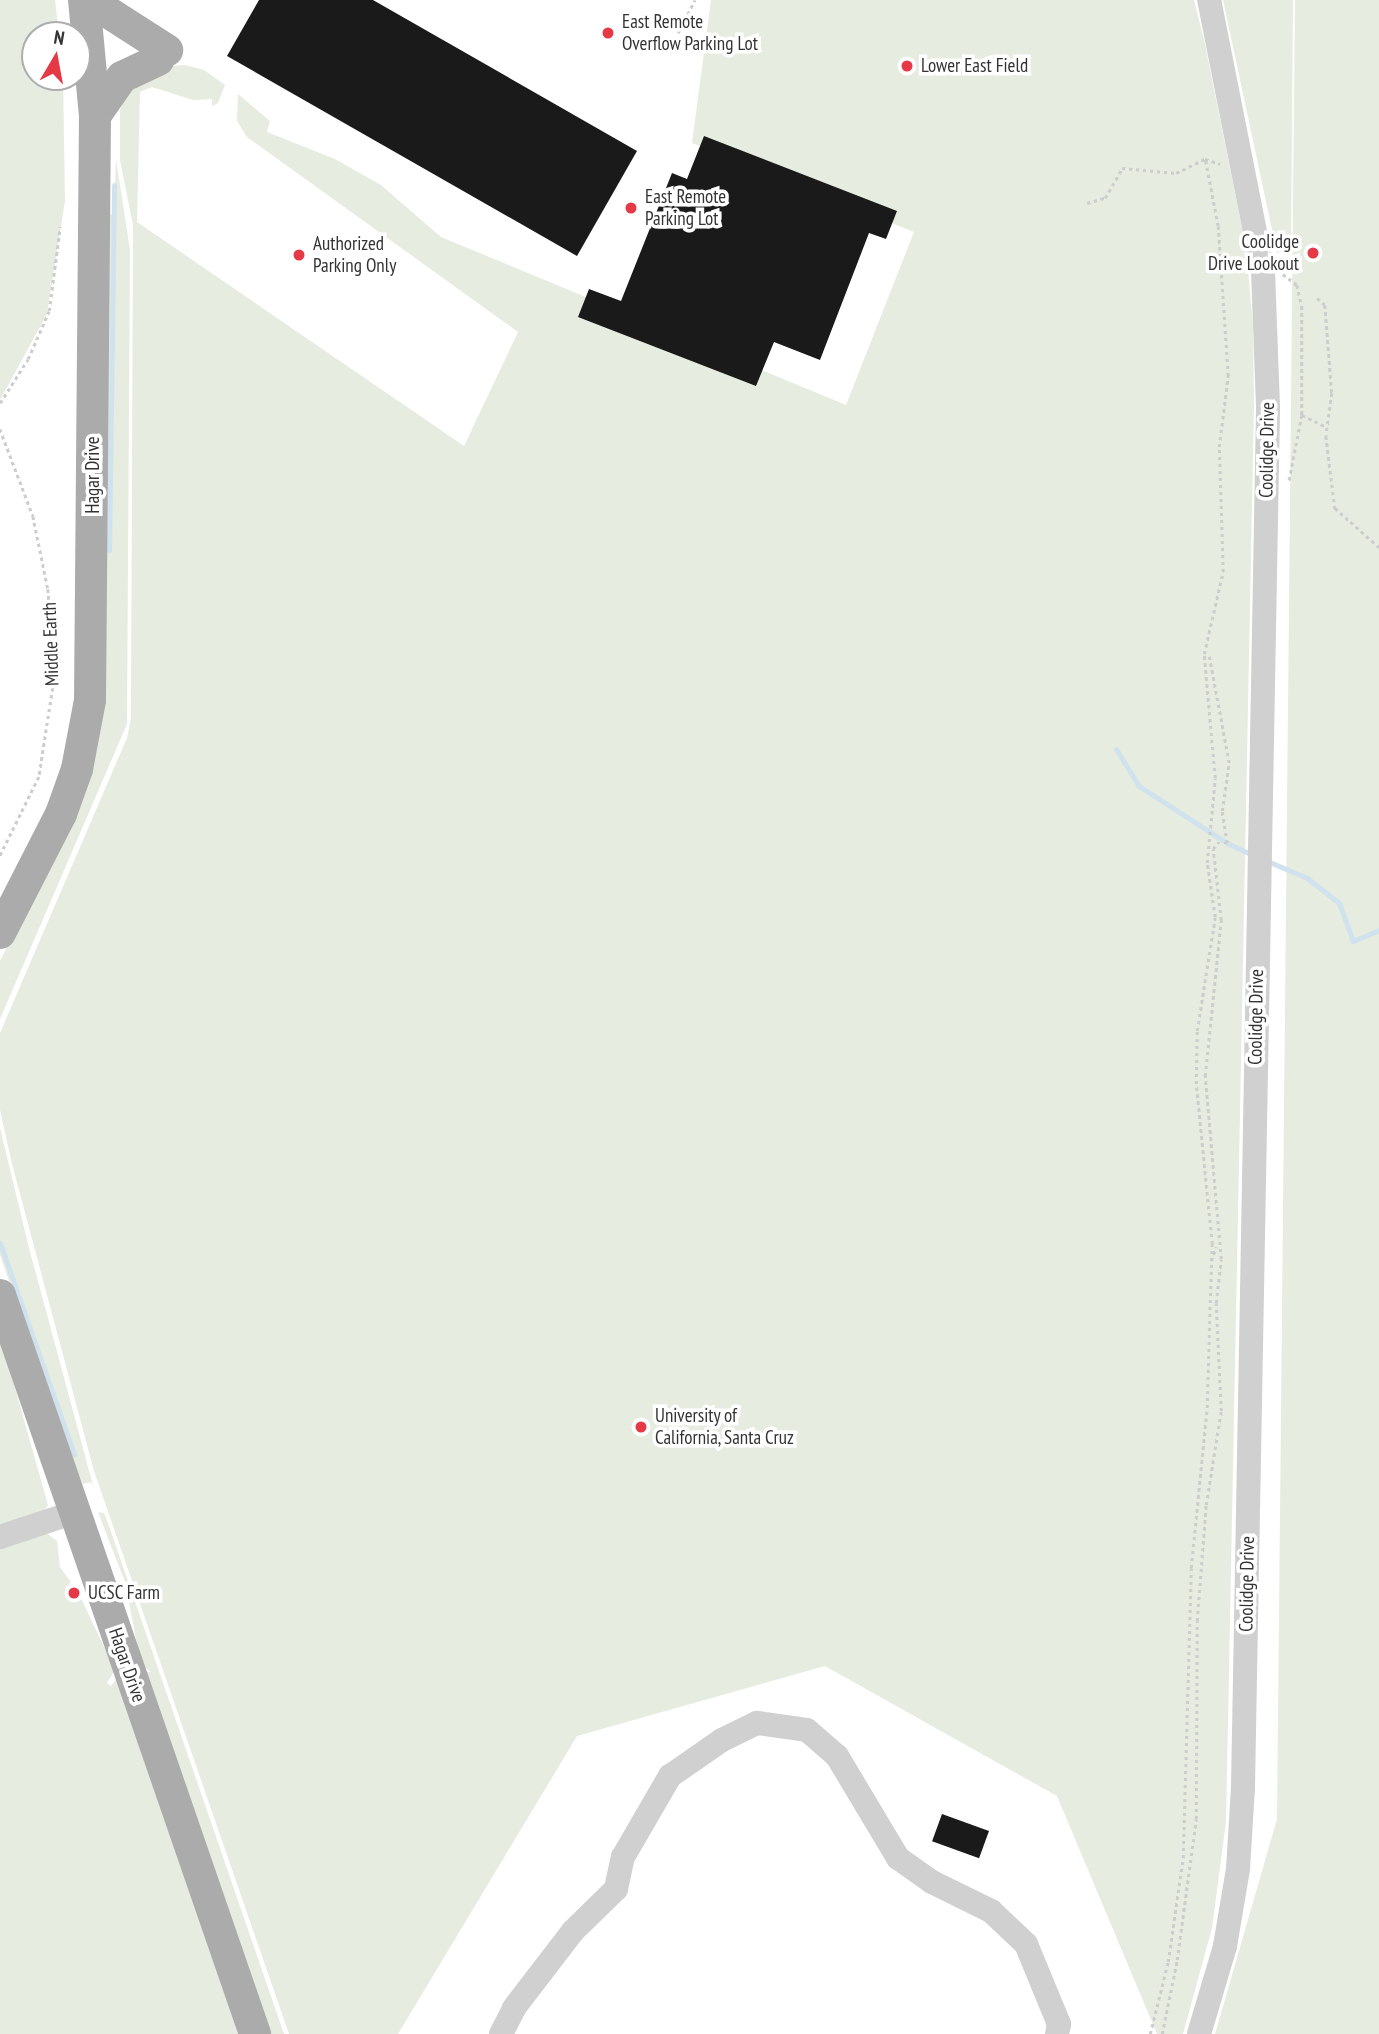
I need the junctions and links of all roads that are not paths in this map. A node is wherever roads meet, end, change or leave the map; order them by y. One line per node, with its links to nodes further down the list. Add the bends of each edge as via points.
1 (86, 0): 3 (main road, Hagar Drive); 4 (main road)
2 (1209, 0): 13 (street, Coolidge Drive, via 1263,272 1268,421 1243,1787 1238,1869 1225,1946)
3 (92, 52): 4 (main road); 5 (main road, Hagar Drive)
4 (152, 54): 5 (main road, via 122,77)
5 (95, 116): 6 (main road, Hagar Drive, via 90,700 77,769 61,814)
6 (0, 933)
7 (0, 1295): 8 (main road, Hagar Drive)
8 (75, 1513): 9 (street); 10 (main road, Hagar Drive)
9 (0, 1537)
10 (255, 2034)
11 (501, 2034): 12 (street, via 513,2008 573,1931 616,1889 623,1857 670,1776 722,1740 757,1723 807,1730 837,1756 898,1858 932,1882 991,1911 1026,1944 1059,2024)
12 (1057, 2034)
13 (1199, 2034)

